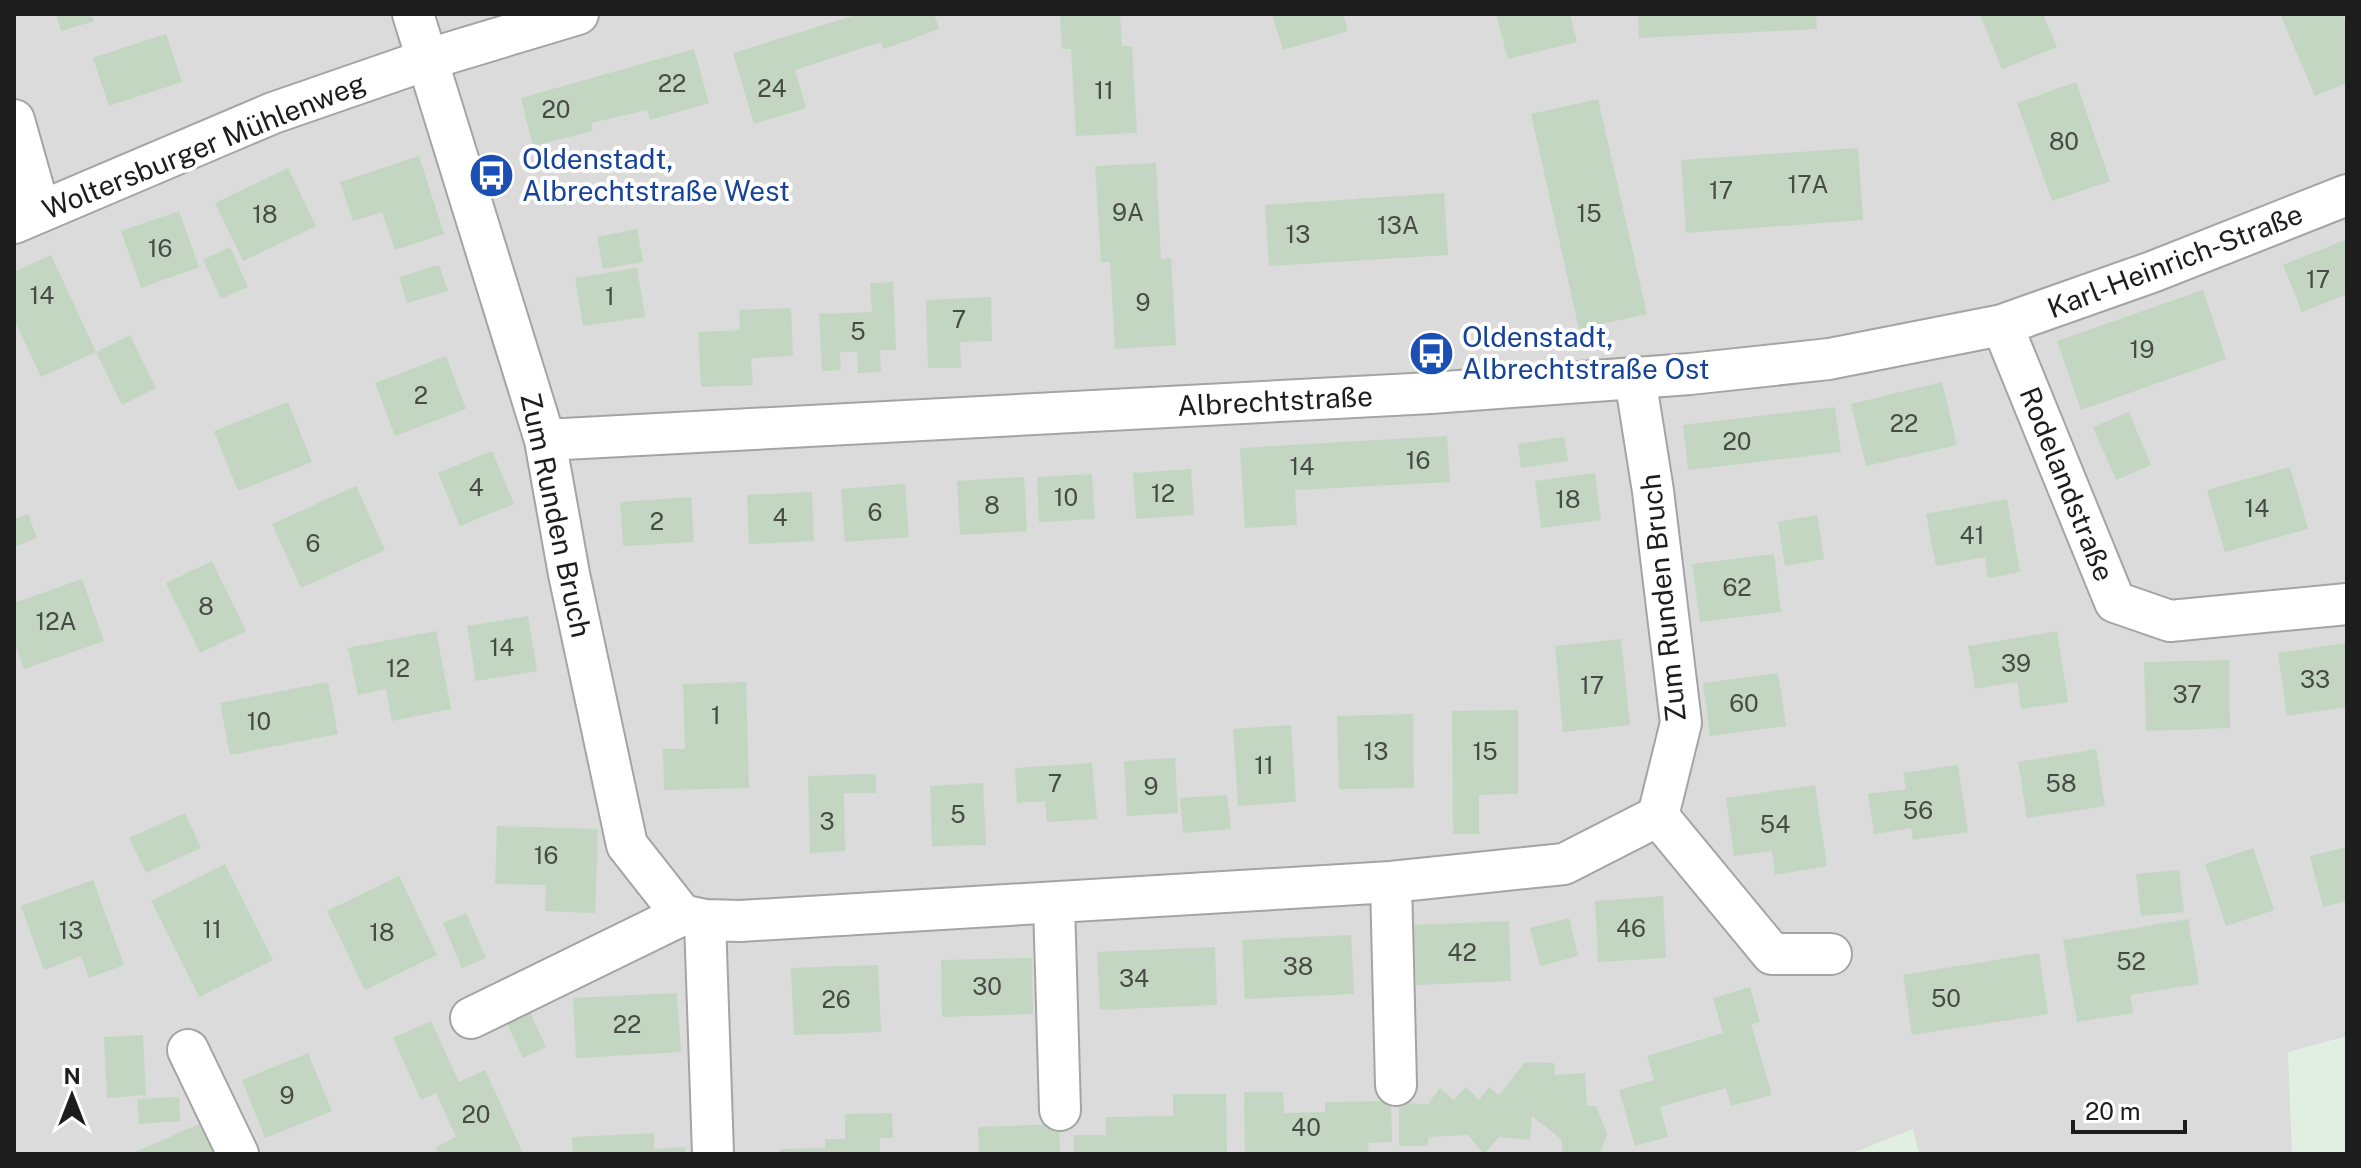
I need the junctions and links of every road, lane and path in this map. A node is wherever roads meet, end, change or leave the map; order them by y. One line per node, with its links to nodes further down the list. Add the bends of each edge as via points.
1 (413, 14): 3 (street, Zum Runden Bruch)
2 (578, 14): 3 (street, Woltersburger Mühlenweg)
3 (429, 59): 6 (street, Woltersburger Mühlenweg, via 273,113); 9 (street, Zum Runden Bruch)
4 (14, 120): 6 (street)
5 (2347, 195): 7 (street, Karl-Heinrich-Straße)
6 (27, 218)
7 (2002, 325): 8 (street, Albrechtstraße, via 1829,359); 10 (street, Rodelandstraße, via 2115,602 2170,621)
8 (1635, 378): 9 (street, Albrechtstraße); 11 (street, Zum Runden Bruch, via 1681,723)
9 (545, 440): 14 (street, Zum Runden Bruch, via 627,845)
10 (2347, 604)
11 (1658, 816): 12 (street, via 1564,864); 15 (street, via 1772,954)
12 (1391, 882): 13 (street); 18 (street)
13 (1054, 903): 14 (street, via 740,921); 19 (street)
14 (694, 918): 16 (street); 21 (street)
15 (1831, 954)
16 (471, 1018)
17 (188, 1050): 20 (street)
18 (1396, 1085)
19 (1060, 1110)
20 (238, 1154)
21 (713, 1154)

